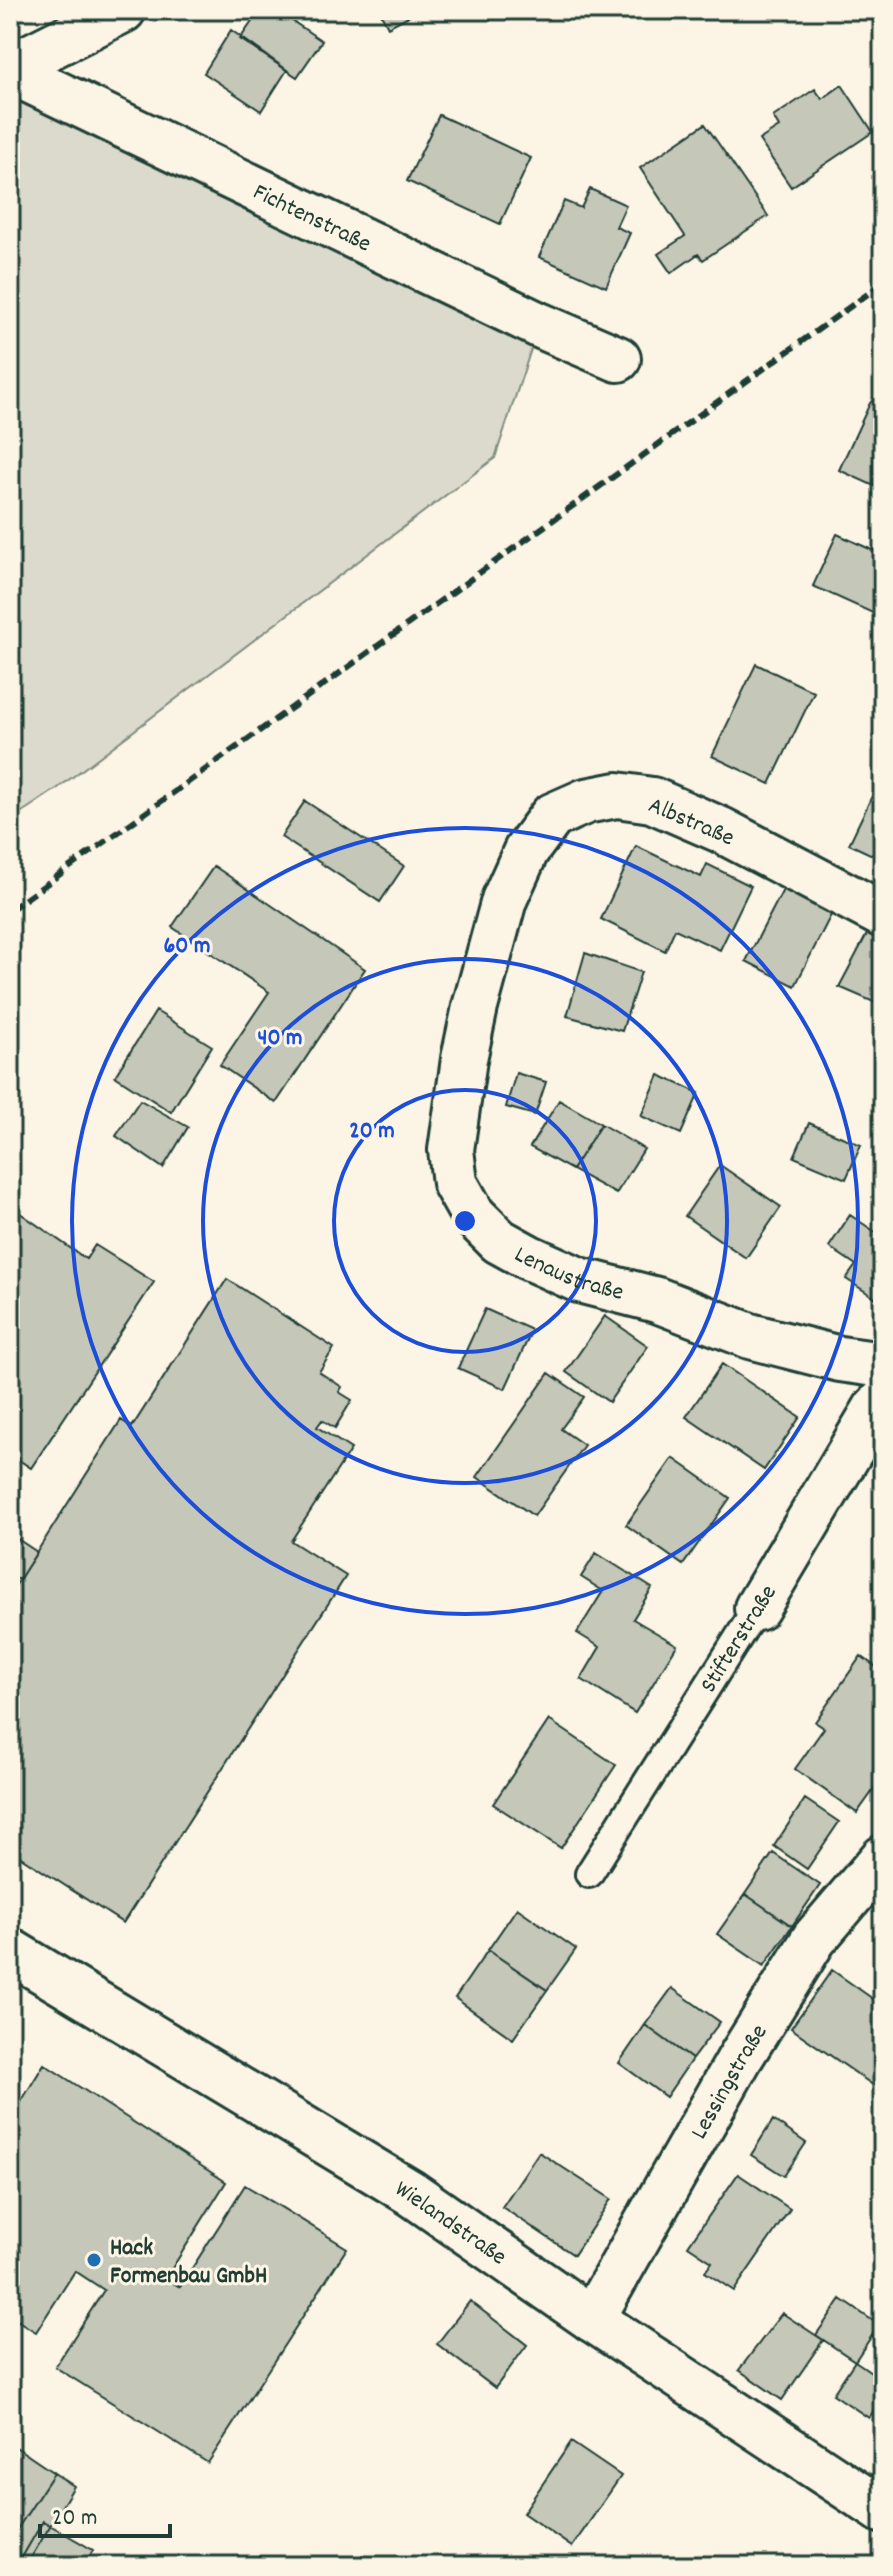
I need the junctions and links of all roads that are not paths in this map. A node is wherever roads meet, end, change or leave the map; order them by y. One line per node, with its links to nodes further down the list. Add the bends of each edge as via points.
1 (123, 10): 2 (street)
2 (10, 69): 3 (street, Fichtenstraße)
3 (618, 359)
4 (883, 915): 5 (street, Albstraße, via 652,800 617,795 586,801 552,816 526,851 504,900)
5 (475, 1007): 6 (street, Lenaustraße, via 451,1150 455,1183 473,1215 499,1241 579,1280 657,1300 750,1336)
6 (883, 1365)
7 (883, 1401): 8 (street, Stifterstraße)
8 (757, 1608): 10 (lane, Stifterstraße)
9 (883, 1858): 12 (street, Lessingstraße, via 814,1939)
10 (589, 1874)
11 (10, 1951): 12 (street, Wielandstraße, via 411,2193)
12 (592, 2319): 13 (street, Wielandstraße)
13 (883, 2511)

